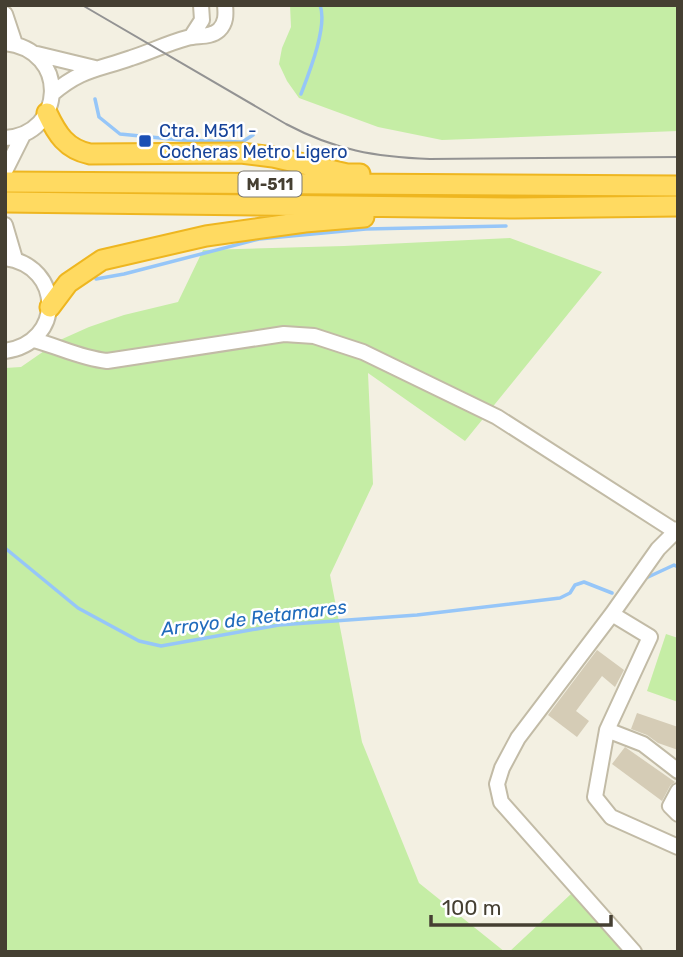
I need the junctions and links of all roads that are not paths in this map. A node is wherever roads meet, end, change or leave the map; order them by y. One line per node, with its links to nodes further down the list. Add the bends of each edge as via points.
1 (201, 5): 4 (street, via 202,20)
2 (225, 5): 4 (street, via 226,19 218,31)
3 (5, 13): 5 (street)
4 (191, 37): 7 (street)
5 (10, 43): 6 (street)
6 (37, 54): 7 (street); 8 (street, via 48,71)
7 (95, 68): 8 (street, via 70,78)
8 (50, 103): 9 (street, via 33,129); 13 (highway, via 65,143 90,154 241,153)
9 (23, 135): 10 (street); 11 (street)
10 (5, 138)
11 (5, 171)
12 (5, 182): 13 (highway, M-511)
13 (423, 183): 14 (highway, M-511)
14 (678, 186)
15 (5, 202): 17 (highway, M-511)
16 (678, 206): 17 (highway, M-511)
17 (515, 208): 20 (highway, via 317,221 179,241 102,260 68,283)
18 (5, 225): 19 (street)
19 (10, 258): 20 (street, via 41,277 49,296)
20 (49, 313): 21 (street); 22 (street)
21 (34, 340): 22 (street); 23 (street)
22 (66, 349): 24 (street, via 84,358 107,361 284,334 314,336 363,352 497,417)
23 (5, 351)
24 (677, 531): 25 (street, via 658,549)
25 (612, 614): 26 (street, via 650,637); 31 (street, via 518,738 497,784 501,802)
26 (607, 730): 27 (street, via 643,744); 30 (street, via 595,797 611,817)
27 (678, 771)
28 (678, 791): 29 (street, via 670,806)
29 (678, 814)
30 (678, 847)
31 (634, 952)

